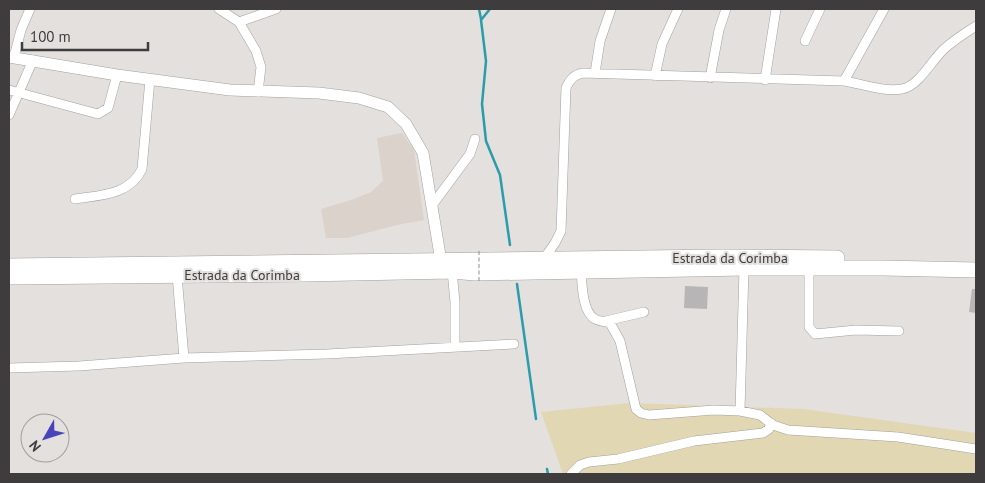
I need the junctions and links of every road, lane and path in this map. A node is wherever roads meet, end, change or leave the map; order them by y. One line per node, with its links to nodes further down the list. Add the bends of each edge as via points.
1 (30, 9): 13 (street)
2 (219, 9): 10 (street)
3 (276, 9): 10 (street)
4 (611, 9): 15 (street, via 600,41)
5 (678, 9): 17 (street, via 662,44)
6 (726, 9): 18 (street)
7 (776, 9): 20 (street)
8 (820, 9): 12 (street)
9 (884, 9): 21 (street)
10 (239, 22): 23 (street, via 260,58)
11 (976, 26): 21 (street, via 943,50 907,88 883,88)
12 (805, 41)
13 (12, 57): 14 (street)
14 (33, 60): 16 (street); 24 (street)
15 (595, 73): 17 (street); 29 (street, via 576,75 566,88 561,231)
16 (117, 75): 19 (street); 24 (street, via 108,108 98,114)
17 (655, 76): 18 (street)
18 (710, 78): 20 (street)
19 (150, 79): 23 (street); 27 (street, via 142,169 138,177 112,194)
20 (765, 80): 21 (street)
21 (844, 81)
22 (9, 90): 24 (street)
23 (258, 92): 28 (street, via 319,93 359,98 388,108 406,124 424,153)
24 (19, 93): 25 (street)
25 (9, 115)
26 (475, 139): 28 (street, via 470,154)
27 (76, 199)
28 (433, 204): 32 (street)
29 (542, 260): 30 (main road, Estrada da Corimba, via 806,257); 33 (main road, Estrada da Corimba)
30 (976, 260)
31 (9, 266): 32 (main road, Estrada da Corimba)
32 (446, 266): 33 (main road); 38 (main road, Estrada da Corimba); 44 (street, via 455,302)
33 (480, 267): 36 (main road, Estrada da Corimba)
34 (744, 268): 35 (main road, Estrada da Corimba); 36 (main road, Estrada da Corimba); 47 (street)
35 (809, 268): 37 (main road, Estrada da Corimba); 42 (street, via 809,327 815,334 856,330)
36 (581, 270): 41 (street, via 586,307 595,319)
37 (976, 270)
38 (178, 275): 39 (main road, Estrada da Corimba); 45 (street)
39 (9, 277)
40 (644, 312): 41 (street)
41 (606, 321): 47 (street, via 620,341 636,409 641,413)
42 (898, 331)
43 (514, 344): 44 (street)
44 (454, 347): 45 (street)
45 (184, 358): 46 (street)
46 (9, 368)
47 (740, 411): 48 (street, via 760,415)
48 (771, 423): 49 (street, via 788,430 898,437); 50 (street, via 763,433 694,441 618,459 589,462)
49 (976, 449)
50 (571, 474)

